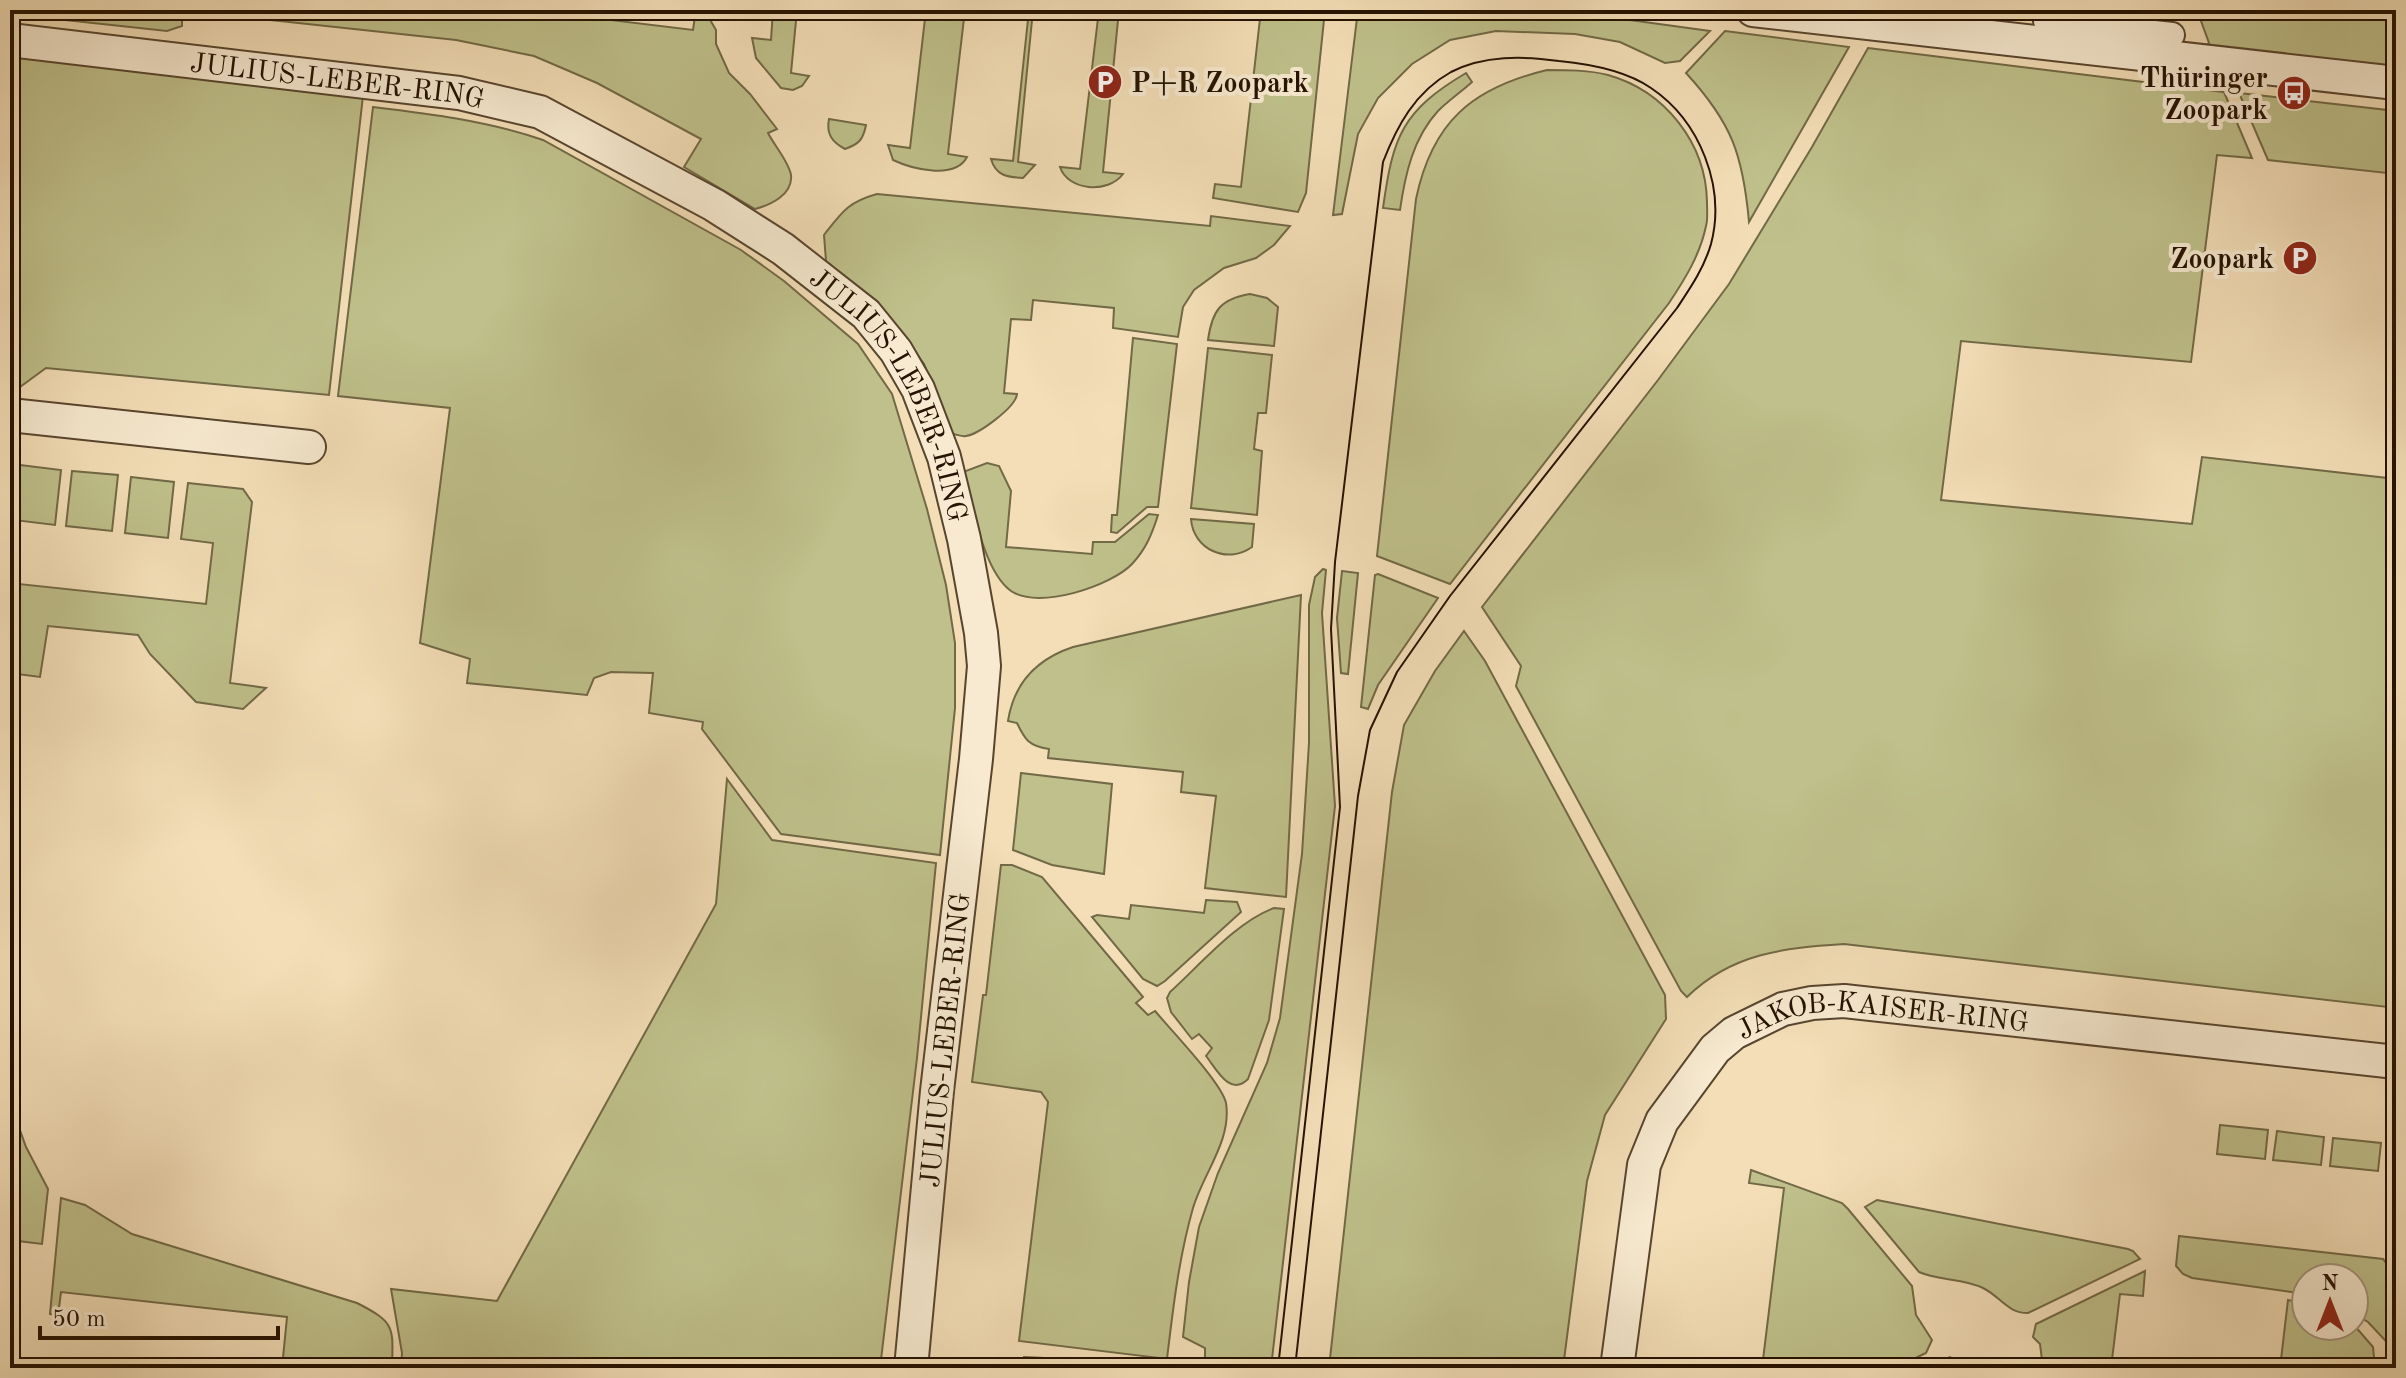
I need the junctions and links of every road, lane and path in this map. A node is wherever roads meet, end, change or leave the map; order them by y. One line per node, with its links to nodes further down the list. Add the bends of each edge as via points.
1 (1753, 10): 5 (street)
2 (2046, 21): 3 (street)
3 (2172, 35)
4 (10, 40): 9 (street, JULIUS-LEBER-RING, via 459,93 540,112 714,205 783,249 866,314 896,351 918,389 944,457 964,539 984,666)
5 (2396, 83)
6 (10, 415): 7 (street)
7 (309, 447)
8 (2396, 1062): 10 (street, JAKOB-KAISER-RING, via 1844,1001 1783,1009 1734,1033 1715,1049 1662,1121 1644,1165)
9 (911, 1368)
10 (1617, 1368)

